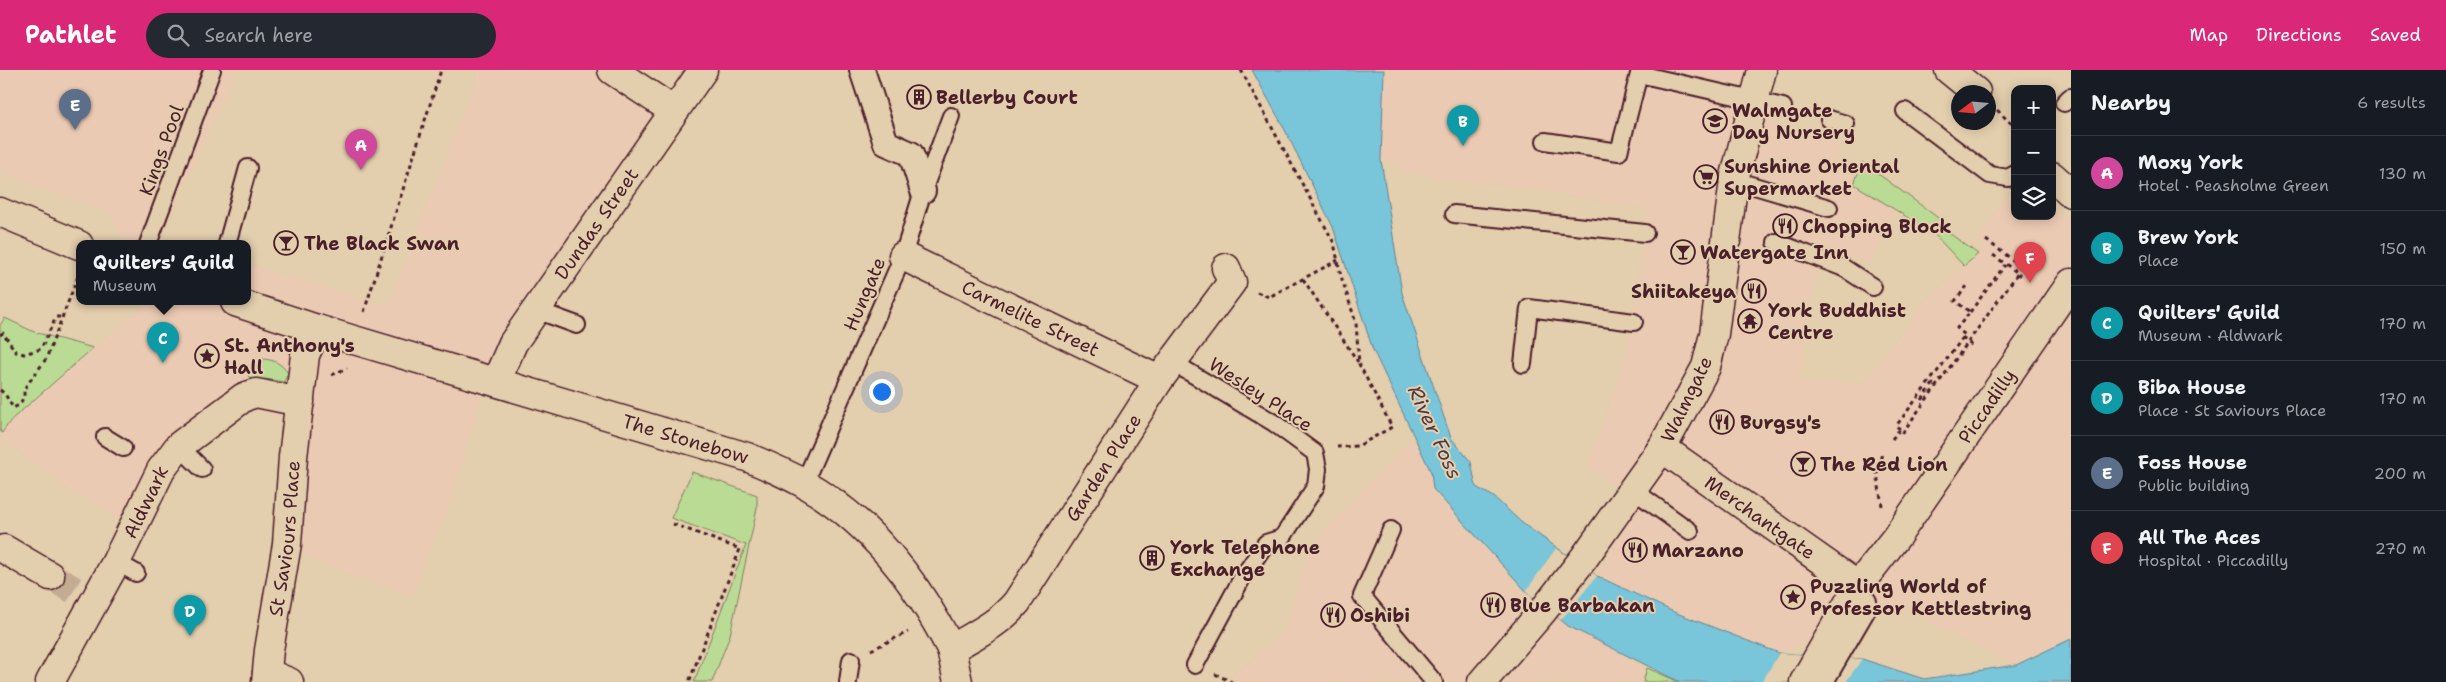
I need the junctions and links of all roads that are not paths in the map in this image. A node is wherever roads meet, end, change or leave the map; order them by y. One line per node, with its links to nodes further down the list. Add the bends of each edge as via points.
1 (212, 70): 26 (lane, Kings Pool)
2 (612, 70): 10 (street)
3 (703, 70): 10 (street, Dundas Street)
4 (862, 70): 20 (street, via 886,143 911,154)
5 (1762, 70): 8 (street, Walmgate)
6 (1950, 70): 7 (street)
7 (1967, 85)
8 (1754, 99): 9 (lane); 15 (lane, via 1639,74 1619,152); 18 (street, Walmgate)
9 (1783, 107)
10 (674, 111): 35 (street, Dundas Street)
11 (1905, 111): 17 (lane, via 1990,175 2008,178)
12 (951, 116): 20 (lane, Hungate)
13 (1829, 119): 14 (lane)
14 (1846, 124)
15 (1545, 141)
16 (248, 168): 27 (lane)
17 (2013, 175)
18 (1734, 180): 22 (lane); 46 (street, Walmgate, via 1707,333 1706,367)
19 (2056, 180): 21 (street)
20 (923, 191): 30 (lane, Hungate)
21 (2071, 193)
22 (1829, 208)
23 (0, 212): 29 (street)
24 (1454, 214): 25 (lane)
25 (1645, 233)
26 (149, 240)
27 (228, 240)
28 (1776, 242): 33 (lane, via 1844,268)
29 (76, 244)
30 (902, 256): 40 (street, Carmelite Street); 48 (lane, Hungate)
31 (1229, 275): 40 (street, Garden Place)
32 (2071, 283): 54 (street, Piccadilly, via 1897,536)
33 (1873, 287)
34 (244, 305): 38 (street, The Stonebow)
35 (536, 310): 37 (lane); 41 (street, Dundas Street, via 513,343)
36 (1634, 322): 39 (lane, via 1529,308)
37 (577, 325)
38 (316, 329): 41 (street, The Stonebow); 42 (street, St Saviours Place, via 305,354)
39 (1523, 364)
40 (1166, 371): 55 (street, Garden Place, via 1017,602 989,626); 58 (lane, Wesley Place, via 1274,423 1315,453 1318,469 1316,486 1282,538 1266,543 1251,564)
41 (496, 382): 48 (street, The Stonebow, via 747,457)
42 (300, 402): 44 (street, Aldwark, via 256,393 244,397); 59 (street, St Saviours Place, via 287,544 268,650)
43 (105, 436): 45 (lane)
44 (179, 446): 47 (lane); 60 (street, Aldwark, via 157,469 126,568 87,598)
45 (123, 448)
46 (1662, 448): 49 (street, Walmgate); 54 (street, Merchantgate)
47 (202, 469)
48 (804, 484): 55 (street, The Stonebow, via 857,521 905,572 936,618)
49 (1632, 490): 51 (lane); 64 (street, Walmgate, via 1542,612)
50 (1391, 530): 63 (lane, via 1362,596)
51 (1690, 531)
52 (4, 549): 53 (street)
53 (50, 576)
54 (1858, 586): 56 (street, Piccadilly)
55 (951, 648): 62 (street, The Stonebow)
56 (1831, 656): 65 (street, Piccadilly); 66 (lane)
57 (851, 660): 61 (lane)
58 (1195, 665)
59 (274, 679)
60 (50, 682)
61 (848, 682)
62 (958, 682)
63 (1434, 682)
64 (1482, 682)
65 (1804, 682)
66 (1825, 682)

